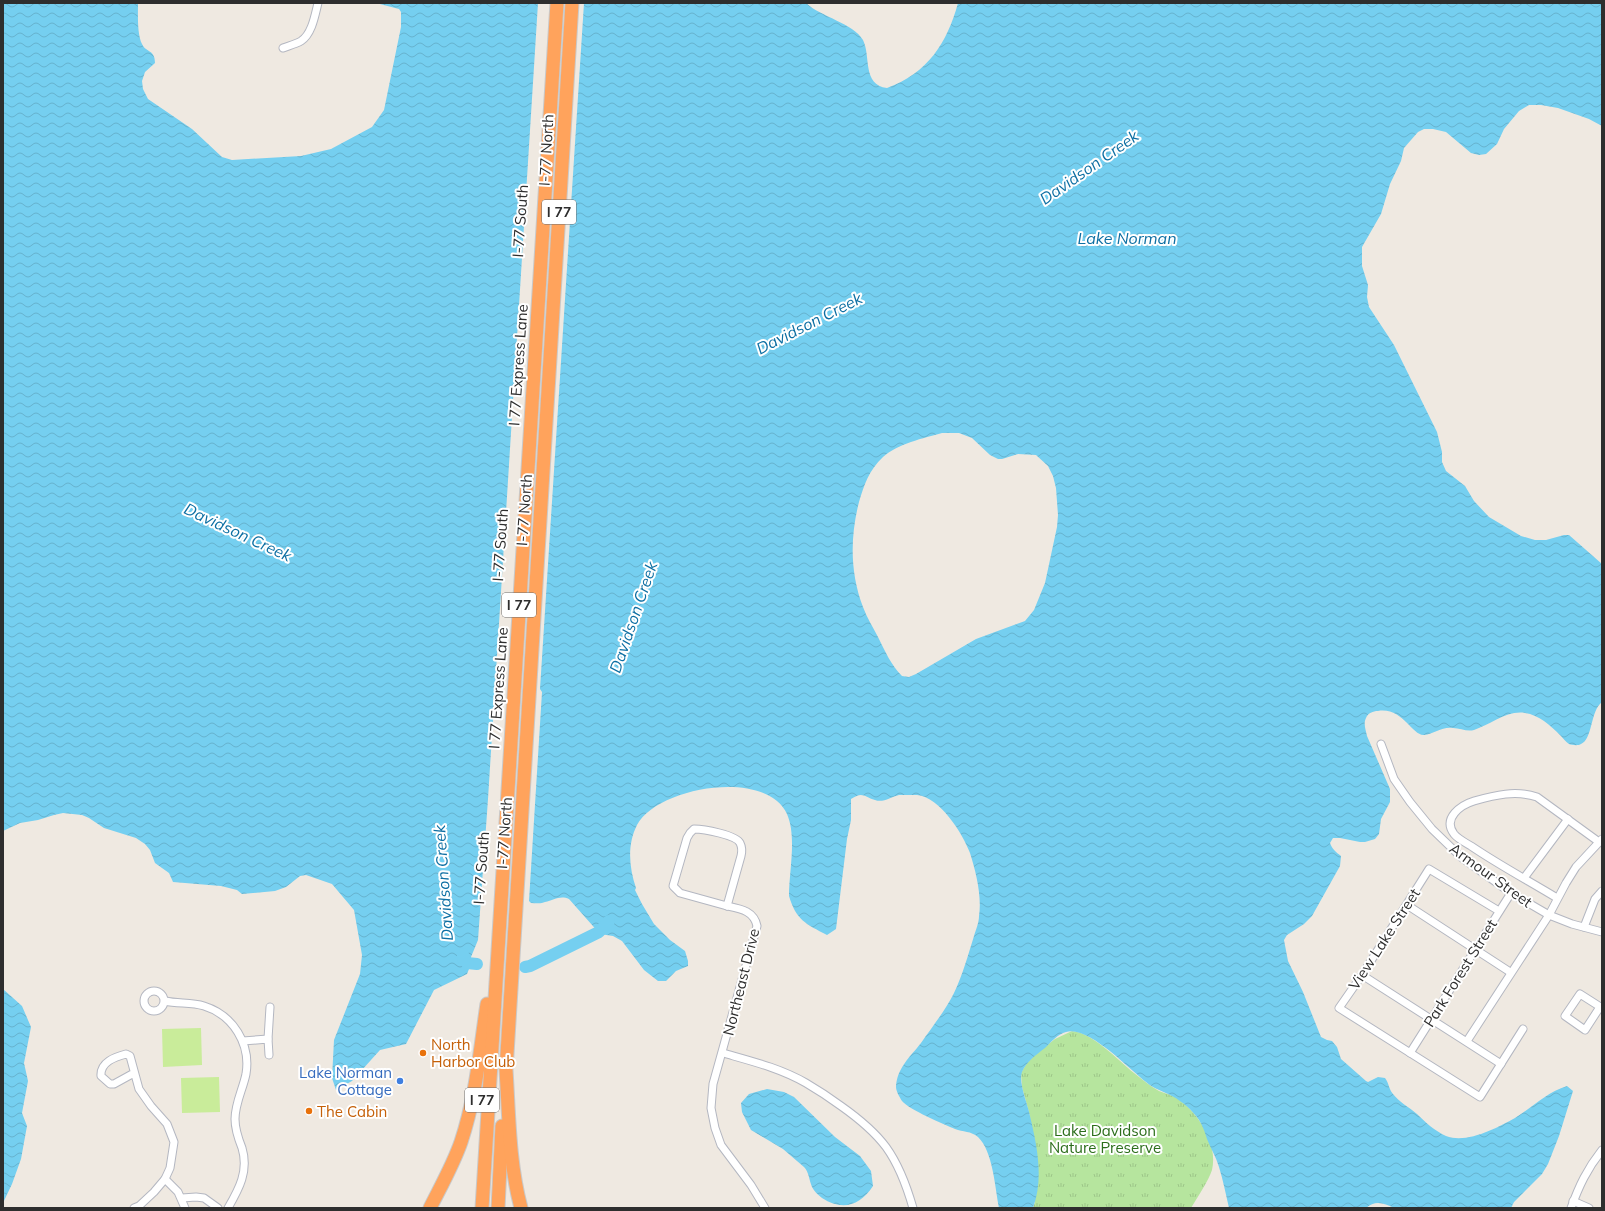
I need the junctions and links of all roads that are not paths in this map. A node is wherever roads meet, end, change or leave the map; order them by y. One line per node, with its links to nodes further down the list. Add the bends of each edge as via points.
1 (318, 3): 6 (street, via 311,27 303,39)
2 (550, 3): 23 (highway, I-77 South / I 77)
3 (557, 3): 48 (highway, I 77 Express Lane / I 77)
4 (565, 3): 49 (highway, I 77 Express Lane / I 77)
5 (572, 3): 36 (highway, I-77 North / I 77)
6 (283, 48)
7 (1382, 744): 12 (street, Armour Street, via 1394,779 1432,829 1461,857)
8 (1568, 819): 9 (street); 10 (street); 10 (street, via 1537,796 1519,793 1466,804 1453,814 1451,828 1454,835)
9 (1601, 840): 13 (street, via 1576,867)
10 (1524, 878): 13 (street)
11 (1602, 891): 18 (street, via 1595,899)
12 (1511, 893): 16 (street, Park Forest Street); 17 (street, Armour Street)
13 (1558, 898): 17 (street)
14 (1406, 905): 16 (street, View Lake Street, via 1429,869); 20 (street); 22 (street, View Lake Street)
15 (727, 906): 15 (street, Northeast Drive, via 680,893 673,886 687,838 694,829 730,836 740,843 741,856); 32 (street, Northeast Drive, via 750,913 756,919 757,926)
16 (1499, 911): 20 (street, Park Forest Street)
17 (1549, 915): 18 (street, Armour Street); 21 (street)
18 (1584, 927): 19 (street, Armour Street)
19 (1602, 932)
20 (1476, 949): 21 (street); 27 (street, Park Forest Street)
21 (1510, 972): 31 (street)
22 (1362, 975): 27 (street); 33 (street, View Lake Street, via 1339,1008)
23 (489, 993): 46 (highway, via 475,1088 468,1117 456,1155); 47 (highway, I-77 South / I 77)
24 (165, 1001): 30 (street, via 211,1008 230,1021)
25 (270, 1007): 29 (street)
26 (1601, 1008): 26 (street, via 1580,994 1565,1016 1585,1030)
27 (1432, 1018): 31 (street); 33 (street, Park Forest Street)
28 (1523, 1029): 35 (street)
29 (268, 1038): 30 (street); 34 (street)
30 (243, 1041): 45 (street, via 247,1058 246,1073 235,1119 244,1156 244,1168 240,1186)
31 (1467, 1041): 35 (street)
32 (723, 1053): 52 (street, Northeast Drive, via 713,1084 711,1108 715,1128 721,1145); 53 (street, via 791,1075 817,1089 852,1114 876,1136 889,1153 905,1184)
33 (1410, 1053): 35 (street, via 1480,1097)
34 (269, 1055)
35 (1502, 1064)
36 (506, 1070): 50 (highway, I 77); 51 (highway, via 512,1164)
37 (134, 1073): 37 (street, via 110,1084 101,1076 100,1070 105,1063 126,1054 130,1056); 39 (street, via 139,1089 167,1124 173,1137 173,1155)
38 (1602, 1150): 41 (street, via 1578,1186)
39 (166, 1178): 40 (street); 42 (street, via 154,1192)
40 (182, 1198): 43 (street); 44 (street, via 204,1198)
41 (1572, 1205): 54 (street)
42 (134, 1208)
43 (185, 1208)
44 (218, 1208)
45 (228, 1208)
46 (430, 1208)
47 (476, 1208)
48 (482, 1208)
49 (491, 1208)
50 (498, 1208)
51 (521, 1208)
52 (765, 1208)
53 (913, 1208)
54 (1589, 1208)

